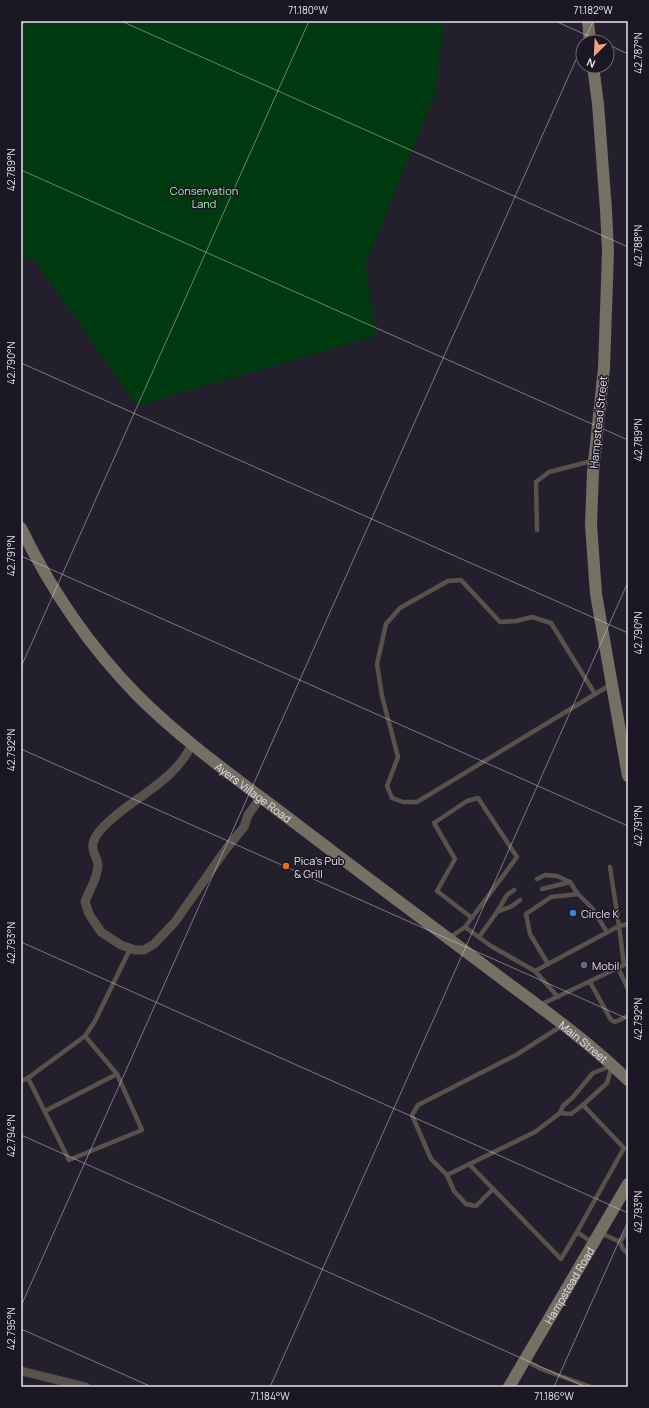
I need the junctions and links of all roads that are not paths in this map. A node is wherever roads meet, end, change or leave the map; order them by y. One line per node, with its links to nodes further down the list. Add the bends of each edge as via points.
1 (588, 21): 2 (main road)
2 (589, 34)
3 (594, 74): 4 (main road, Hampstead Street, via 608,252 604,368)
4 (594, 461): 6 (lane, via 549,472 536,482); 7 (main road, Hampstead Street, via 591,524 593,557 596,594)
5 (21, 528): 9 (main road, Ayers Village Road, via 46,576 96,649 138,695)
6 (537, 530)
7 (612, 684): 8 (lane); 10 (main road, Hampstead Street)
8 (595, 694): 8 (lane, via 417,802 403,802 392,798 387,786 398,757 382,696 377,664 386,624 400,608 448,580 461,580 500,622 532,617 551,623)
9 (192, 744): 11 (main road, Ayers Village Road); 27 (street, via 187,756 169,775 108,822 95,837 93,846 98,870 85,902 101,932 121,946)
10 (628, 776)
11 (261, 797): 26 (main road, Ayers Village Road); 27 (street, via 248,815 244,828 174,922 154,944 144,950)
12 (610, 867): 22 (lane)
13 (537, 878): 14 (lane, via 551,875)
14 (570, 882): 15 (lane); 17 (lane)
15 (542, 889)
16 (514, 890): 19 (lane, via 507,895)
17 (578, 894): 24 (lane, via 592,908); 28 (lane, via 552,897 526,914 530,934)
18 (520, 900): 19 (lane)
19 (497, 912): 25 (lane)
20 (472, 918): 20 (lane, via 517,857 478,798 467,801 434,822 454,859 437,891); 23 (lane)
21 (628, 924): 22 (lane)
22 (619, 926): 24 (lane); 29 (lane, via 624,965)
23 (465, 927): 25 (lane); 26 (lane)
24 (607, 932): 28 (lane)
25 (479, 937): 30 (lane)
26 (449, 938): 34 (main road, Ayers Village Road)
27 (130, 948): 37 (lane, via 95,1021)
28 (548, 964): 30 (lane)
29 (618, 968): 31 (lane); 32 (lane)
30 (535, 971): 33 (lane)
31 (590, 982): 33 (lane); 35 (lane, via 611,1020 615,1022)
32 (628, 989)
33 (558, 997): 34 (lane)
34 (539, 1006): 36 (main road, Main Street)
35 (628, 1016)
36 (563, 1025): 38 (main road, Main Street); 47 (lane, via 516,1055 418,1105 412,1115 431,1159)
37 (84, 1036): 39 (lane); 40 (lane)
38 (613, 1065): 41 (main road, Main Street); 43 (lane, via 607,1083); 45 (lane, via 593,1073 563,1106)
39 (117, 1074): 44 (lane); 44 (lane, via 142,1130 69,1160)
40 (28, 1078): 42 (lane); 44 (lane)
41 (628, 1080)
42 (21, 1081)
43 (583, 1105): 45 (lane, via 571,1114); 51 (lane, via 624,1148)
44 (45, 1111)
45 (560, 1113): 46 (lane, via 535,1132)
46 (469, 1164): 47 (lane); 49 (lane)
47 (448, 1175): 49 (lane, via 454,1191 466,1204 476,1206)
48 (628, 1184): 52 (main road, Hampstead Road)
49 (493, 1189): 51 (lane, via 561,1259)
50 (628, 1229): 53 (lane)
51 (577, 1232): 52 (lane)
52 (596, 1238): 53 (lane); 55 (main road, Hampstead Road)
53 (620, 1242): 54 (lane)
54 (628, 1254)
55 (525, 1360): 58 (main road, Hampstead Road); 59 (lane)
56 (21, 1371): 57 (street)
57 (86, 1387)
58 (510, 1387)
59 (591, 1387)

